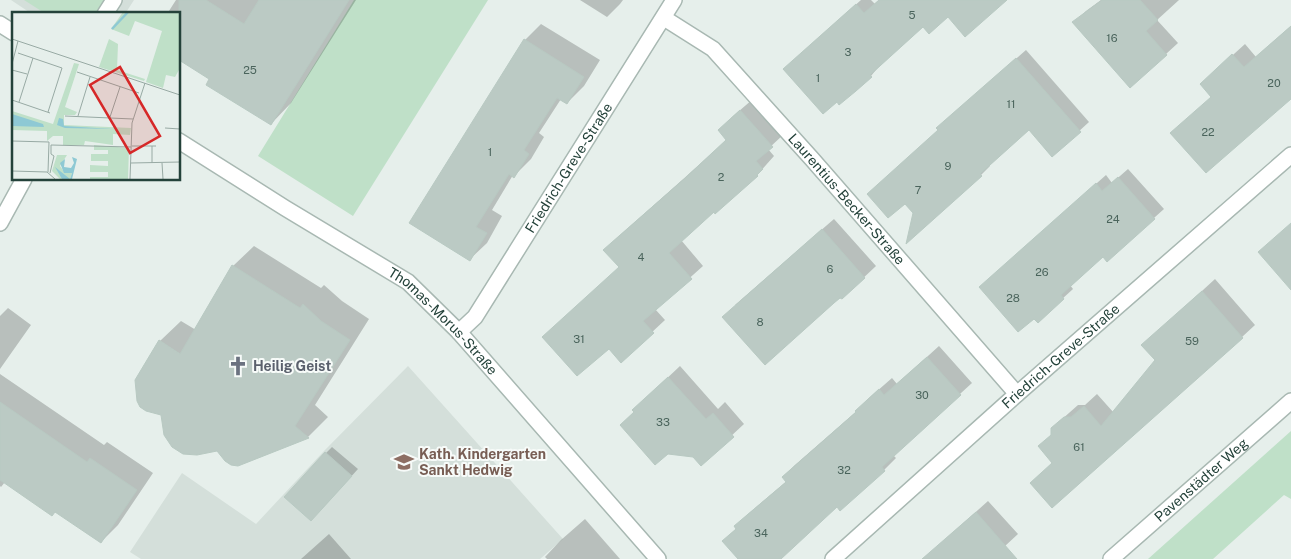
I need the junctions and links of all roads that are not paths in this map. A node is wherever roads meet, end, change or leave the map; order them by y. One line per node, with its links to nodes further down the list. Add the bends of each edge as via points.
1 (114, 0): 3 (street)
2 (674, 0): 4 (street, Friedrich-Greve-Straße)
3 (106, 12)
4 (664, 18): 11 (street, Friedrich-Greve-Straße, via 475,317); 12 (street, Laurentius-Becker-Straße, via 713,49)
5 (0, 24): 6 (street)
6 (12, 32)
7 (180, 141): 11 (street, Thomas-Morus-Straße, via 408,282)
8 (1291, 155): 12 (street, Friedrich-Greve-Straße)
9 (23, 180): 10 (street)
10 (0, 223)
11 (459, 332): 14 (street, Thomas-Morus-Straße)
12 (1017, 394): 15 (street, Friedrich-Greve-Straße)
13 (1291, 401): 16 (street, Pavenstädter Weg)
14 (658, 559)
15 (833, 559)
16 (1111, 559)

